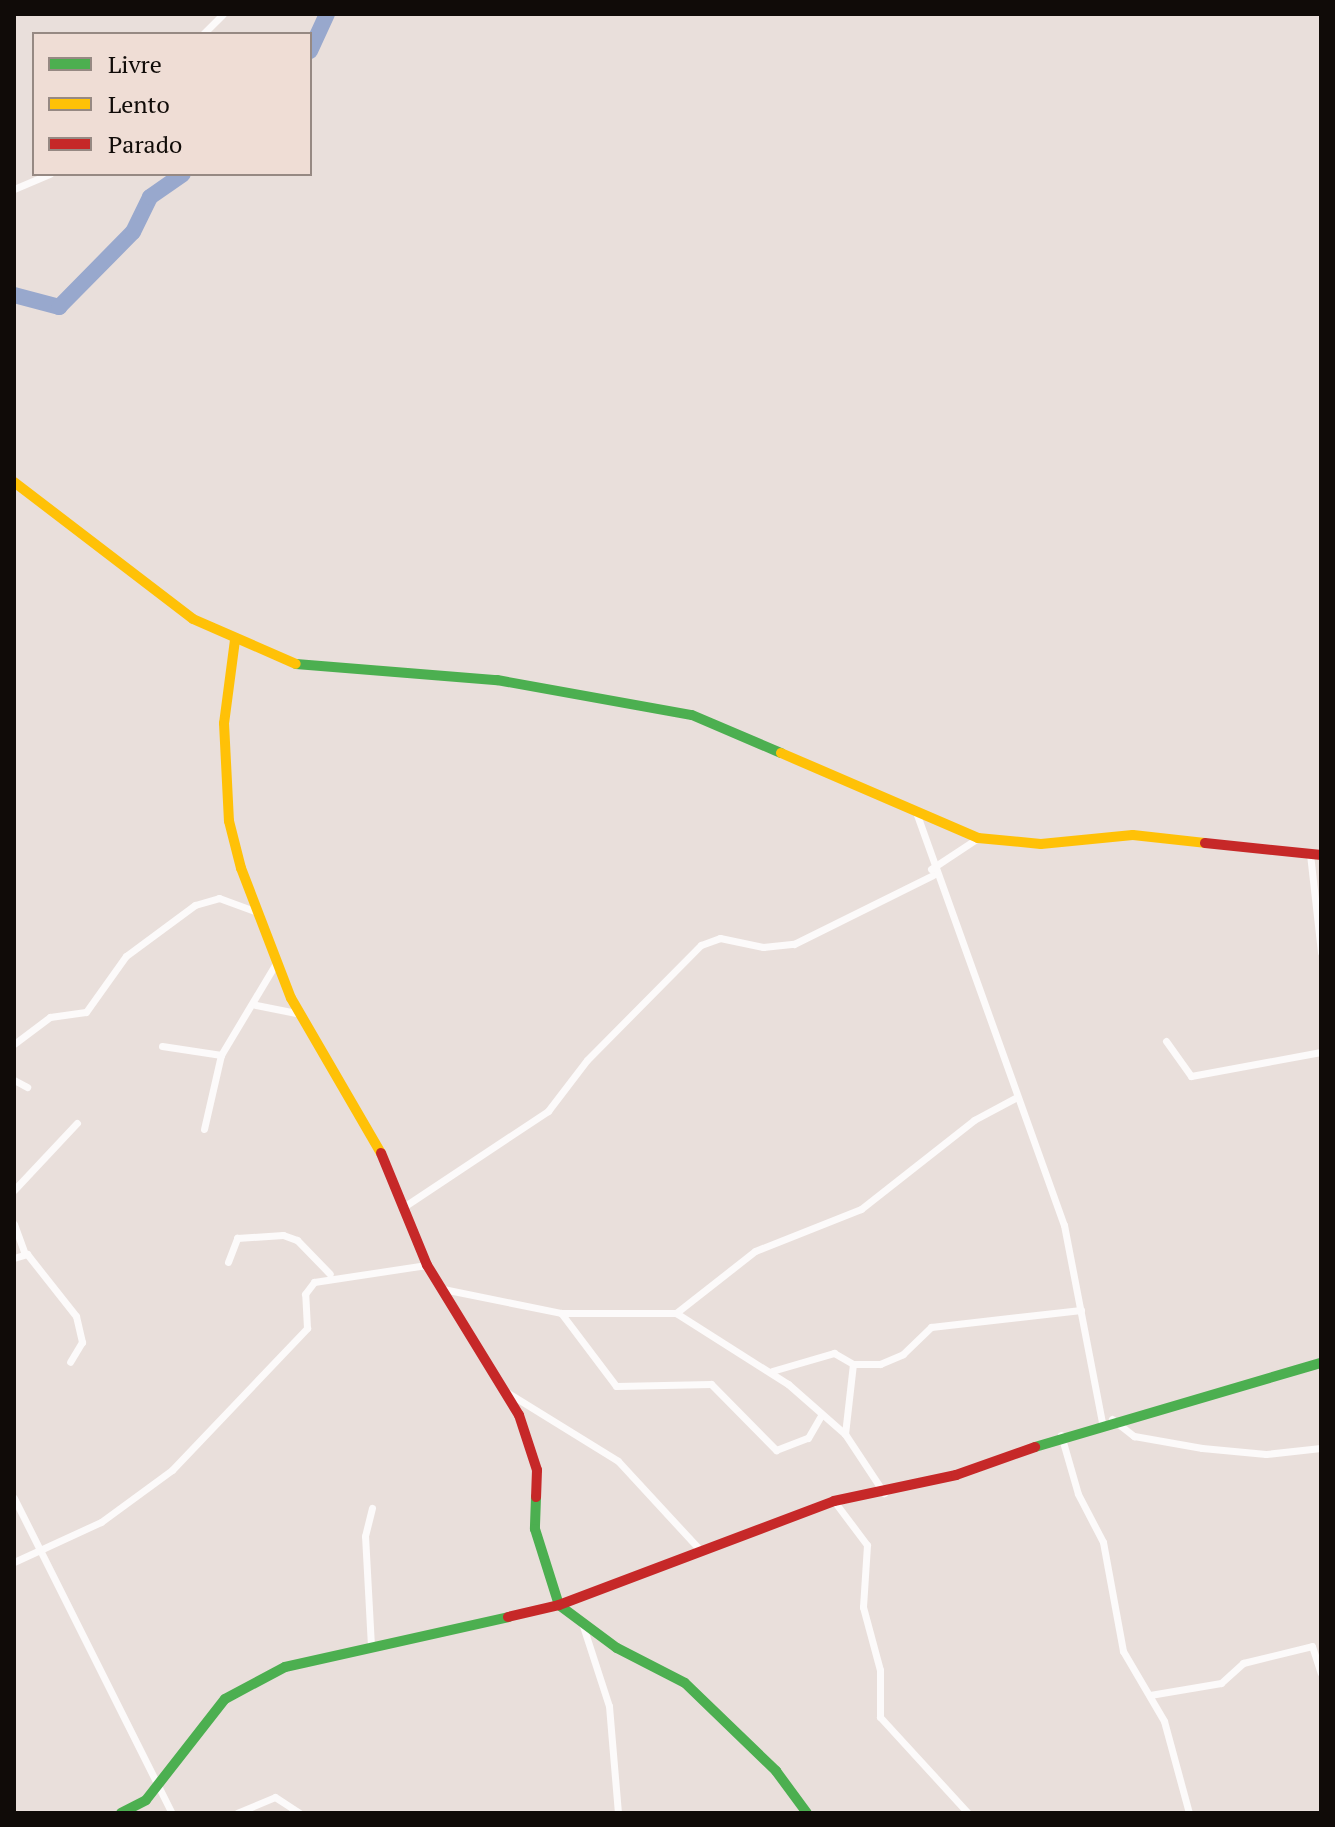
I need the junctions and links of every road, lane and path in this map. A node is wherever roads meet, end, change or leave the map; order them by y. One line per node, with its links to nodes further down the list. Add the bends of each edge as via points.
1 (223, 14): 2 (street)
2 (205, 32)
3 (45, 176): 4 (street)
4 (14, 189)
5 (14, 482): 6 (street, via 193,619)
6 (235, 640): 7 (street, via 281,663 497,680 692,715); 11 (street, via 224,723 229,821)
7 (916, 812): 8 (street); 10 (street)
8 (978, 838): 9 (street, via 1041,844 1133,835); 10 (street)
9 (1316, 855): 12 (street)
10 (932, 872): 23 (street); 27 (street, via 794,944 763,947 720,938 701,945 587,1060 548,1111)
11 (257, 912): 13 (street); 17 (street, via 219,898 195,905 126,956 86,1012 50,1017)
12 (1321, 952)
13 (276, 963): 14 (street); 15 (street)
14 (256, 1005): 15 (street); 20 (street)
15 (302, 1014): 27 (street, via 371,1127)
16 (1166, 1041): 19 (street, via 1191,1076)
17 (14, 1044)
18 (162, 1046): 20 (street)
19 (1321, 1052)
20 (221, 1055): 25 (street)
21 (14, 1080): 22 (street)
22 (27, 1087)
23 (1017, 1097): 35 (street, via 1064,1225); 37 (street, via 920,1159 861,1209 778,1238)
24 (77, 1123): 26 (street)
25 (204, 1129)
26 (14, 1190)
27 (405, 1206): 32 (street)
28 (14, 1224): 29 (street)
29 (24, 1251): 30 (street); 38 (street, via 82,1328)
30 (14, 1258)
31 (228, 1262): 33 (street, via 237,1238 283,1235 297,1240)
32 (427, 1265): 33 (street); 34 (street)
33 (330, 1274): 55 (street, via 305,1294 307,1328 172,1470 121,1510)
34 (443, 1289): 36 (street); 42 (street)
35 (1081, 1310): 40 (street, via 931,1327 891,1361); 44 (street)
36 (561, 1313): 37 (street); 43 (street, via 616,1386 711,1384 776,1450 808,1438)
37 (676, 1313): 41 (street)
38 (70, 1362)
39 (1321, 1363): 44 (street)
40 (853, 1364): 41 (street, via 834,1353); 45 (street)
41 (772, 1371): 43 (street)
42 (508, 1393): 54 (street, via 618,1461); 57 (street, via 537,1470 535,1529)
43 (820, 1417): 45 (street)
44 (1107, 1421): 46 (street); 47 (street, via 1134,1436 1202,1448 1266,1454)
45 (845, 1434): 48 (street)
46 (1061, 1435): 49 (street); 61 (street, via 1078,1494 1105,1551 1123,1651)
47 (1321, 1448)
48 (869, 1475): 49 (street); 50 (street)
49 (884, 1493): 50 (street)
50 (863, 1496): 52 (street)
51 (14, 1498): 55 (street)
52 (834, 1501): 54 (street); 69 (street, via 867,1545 863,1607 880,1670 875,1691 883,1723)
53 (372, 1508): 59 (street, via 365,1536)
54 (700, 1550): 57 (street)
55 (42, 1553): 56 (street); 62 (street)
56 (14, 1562)
57 (559, 1605): 58 (street); 59 (street)
58 (581, 1621): 67 (street, via 609,1706); 68 (street, via 705,1700)
59 (371, 1646): 62 (street, via 241,1687)
60 (1321, 1673): 61 (street, via 1312,1646 1243,1663 1221,1683)
61 (1150, 1695): 70 (street, via 1164,1721)
62 (155, 1782): 63 (street, via 146,1800); 64 (street)
63 (121, 1813)
64 (172, 1813)
65 (237, 1813): 66 (street, via 275,1797)
66 (300, 1813)
67 (618, 1813)
68 (807, 1813)
69 (968, 1813)
70 (1189, 1813)

